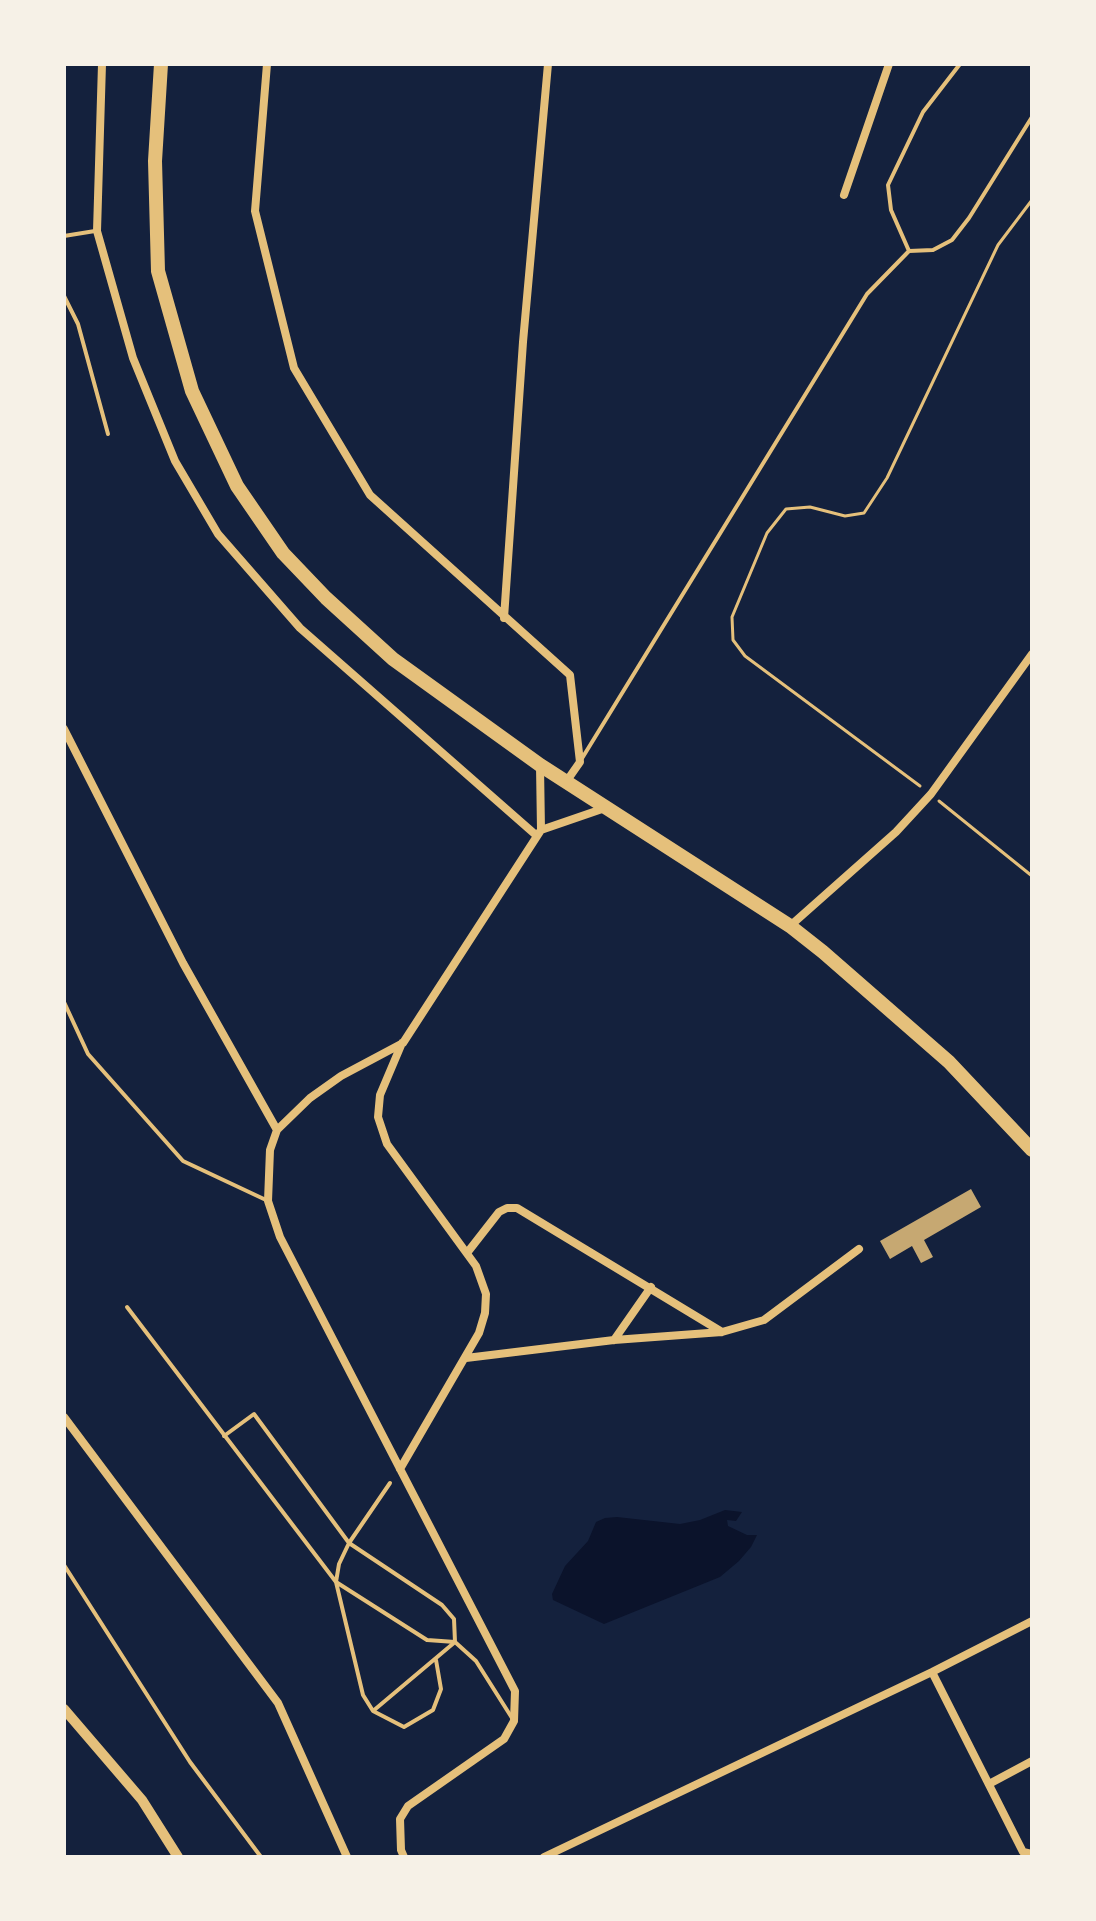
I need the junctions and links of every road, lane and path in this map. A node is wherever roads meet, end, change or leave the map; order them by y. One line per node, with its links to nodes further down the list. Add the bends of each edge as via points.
1 (102, 64): 10 (street)
2 (161, 64): 19 (highway, via 155,161 158,271 192,391 237,486 283,553 348,619 393,659)
3 (267, 64): 15 (street, via 255,211 294,368 370,495)
4 (548, 64): 15 (street)
5 (889, 64): 8 (street)
6 (960, 64): 12 (lane, via 923,112 888,185 891,210)
7 (1032, 117): 12 (lane, via 952,240 933,250)
8 (844, 195)
9 (1032, 200): 21 (path, via 998,245 887,478 864,513 786,509 767,533 732,617 733,640 745,656)
10 (97, 231): 11 (lane); 23 (street, via 133,358 175,461 218,534 300,628)
11 (64, 236)
12 (909, 251): 18 (lane, via 867,294)
13 (64, 296): 14 (lane, via 78,324)
14 (108, 434)
15 (504, 618): 18 (street, via 570,675)
16 (1032, 654): 21 (street)
17 (64, 729): 28 (street, via 183,963)
18 (580, 762): 20 (street)
19 (540, 765): 20 (highway); 23 (street)
20 (566, 782): 22 (highway)
21 (931, 794): 24 (path); 25 (street)
22 (606, 807): 23 (street); 25 (highway)
23 (539, 833): 27 (street)
24 (1032, 876)
25 (790, 926): 29 (highway, via 949,1062)
26 (64, 1002): 30 (lane, via 88,1054 183,1161)
27 (403, 1043): 28 (street, via 341,1076); 32 (street, via 380,1095 378,1117 387,1144)
28 (277, 1130): 30 (street, via 270,1150)
29 (1032, 1150)
30 (268, 1201): 40 (street, via 280,1237)
31 (859, 1249): 35 (street, via 764,1320)
32 (467, 1253): 33 (street, via 499,1212 517,1208); 37 (street, via 486,1294 479,1333)
33 (651, 1287): 35 (street); 36 (street)
34 (127, 1307): 39 (lane)
35 (722, 1332): 36 (street)
36 (614, 1340): 37 (street)
37 (466, 1358): 40 (street)
38 (64, 1417): 57 (street, via 278,1703)
39 (224, 1436): 42 (lane, via 254,1414); 44 (lane)
40 (400, 1469): 51 (street, via 515,1691)
41 (390, 1483): 42 (lane)
42 (349, 1543): 44 (lane); 46 (lane, via 442,1605 454,1619)
43 (64, 1565): 56 (lane, via 190,1762)
44 (336, 1582): 46 (lane, via 427,1640); 50 (lane, via 363,1695)
45 (1032, 1621): 48 (street)
46 (455, 1642): 47 (lane); 51 (lane, via 476,1661)
47 (436, 1660): 50 (lane); 50 (lane, via 441,1689 433,1710 404,1727)
48 (932, 1672): 53 (street); 59 (street)
49 (64, 1709): 55 (street, via 135,1790)
50 (373, 1711)
51 (514, 1721): 58 (street, via 504,1739 408,1806 400,1819)
52 (1032, 1761): 53 (street)
53 (989, 1784): 54 (street, via 1023,1852)
54 (1032, 1854)
55 (178, 1857)
56 (261, 1857)
57 (347, 1857)
58 (404, 1857)
59 (544, 1857)

